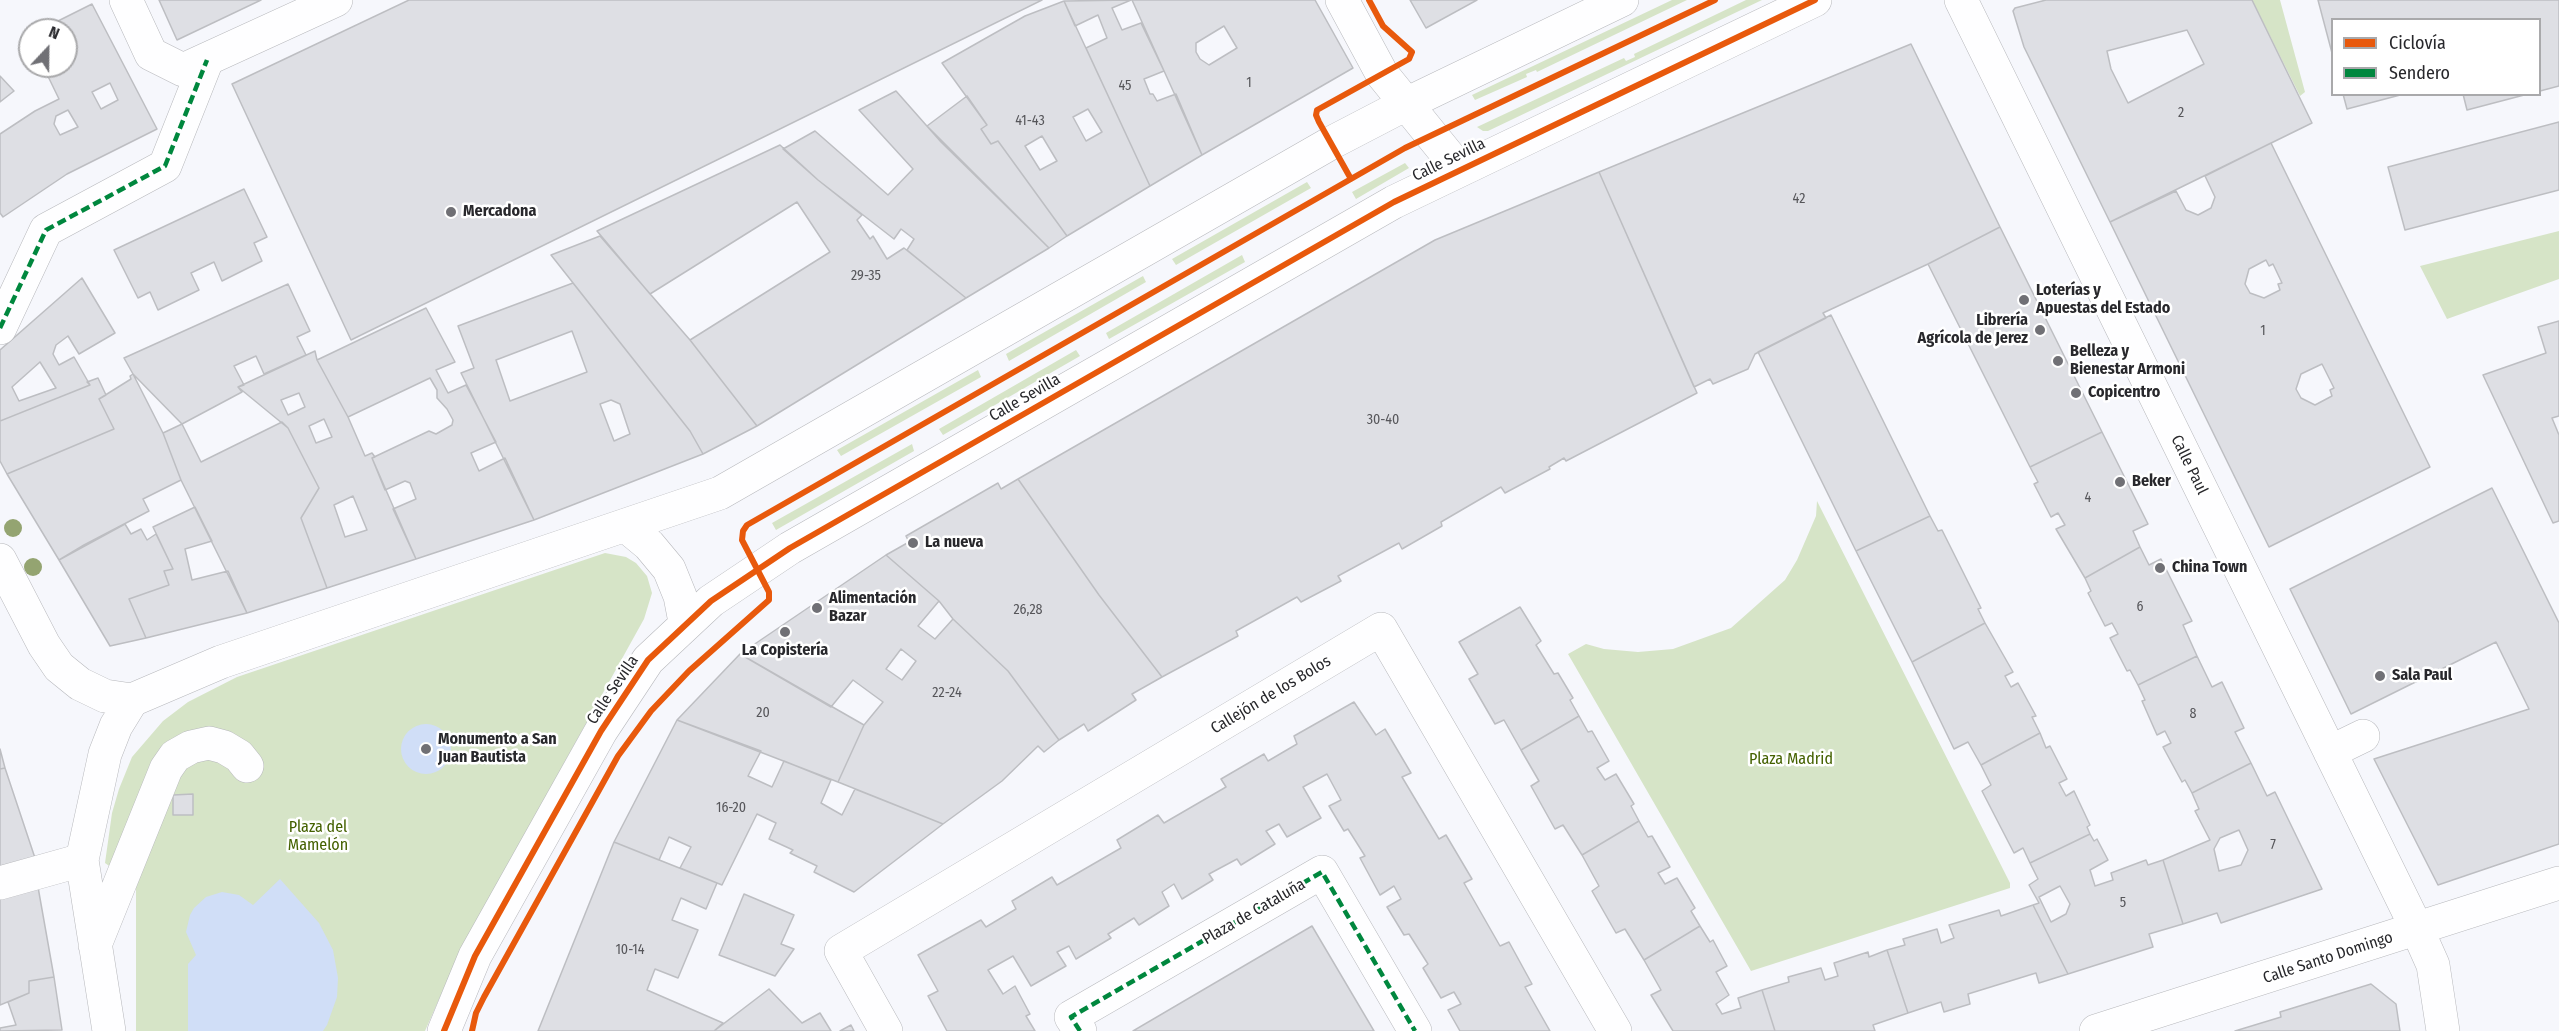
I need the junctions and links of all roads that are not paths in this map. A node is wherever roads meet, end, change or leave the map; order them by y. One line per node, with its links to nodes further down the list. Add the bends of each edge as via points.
1 (126, 0): 7 (street, via 151,54 183,70)
2 (336, 0): 7 (street)
3 (1342, 0): 8 (street, via 1382,74)
4 (1622, 0): 8 (street)
5 (1815, 0): 9 (street, Calle Sevilla)
6 (1961, 0): 16 (street, Calle Paul)
7 (207, 60): 10 (street, via 165,166 46,230)
8 (1406, 104): 9 (street); 11 (street, via 720,492)
9 (1459, 169): 13 (street, Calle Sevilla, via 1394,202 790,548)
10 (0, 328)
11 (626, 526): 13 (street, via 669,569); 14 (street, via 221,662)
12 (0, 560): 14 (street, via 59,667 96,692)
13 (685, 622): 24 (street, Calle Sevilla, via 648,660 601,731 475,956)
14 (132, 700): 18 (street, via 105,754)
15 (2363, 736): 16 (street)
16 (2330, 752): 21 (street, Calle Paul)
17 (247, 766): 22 (street, via 224,747 209,744 191,747 175,756 166,769)
18 (82, 860): 19 (street); 22 (street)
19 (0, 883)
20 (2559, 883): 21 (street, Calle Santo Domingo)
21 (2417, 929): 29 (street, Calle Santo Domingo); 30 (street, Calle Paul, via 2433,965)
22 (95, 945): 23 (street)
23 (109, 1031)
24 (444, 1031)
25 (886, 1031): 28 (street, Callejón de los Bolos, via 841,951 1381,630)
26 (1080, 1031): 27 (street, Plaza de Cataluña, via 1071,1017 1322,872)
27 (1415, 1031)
28 (1615, 1031)
29 (2096, 1031)
30 (2444, 1031)

